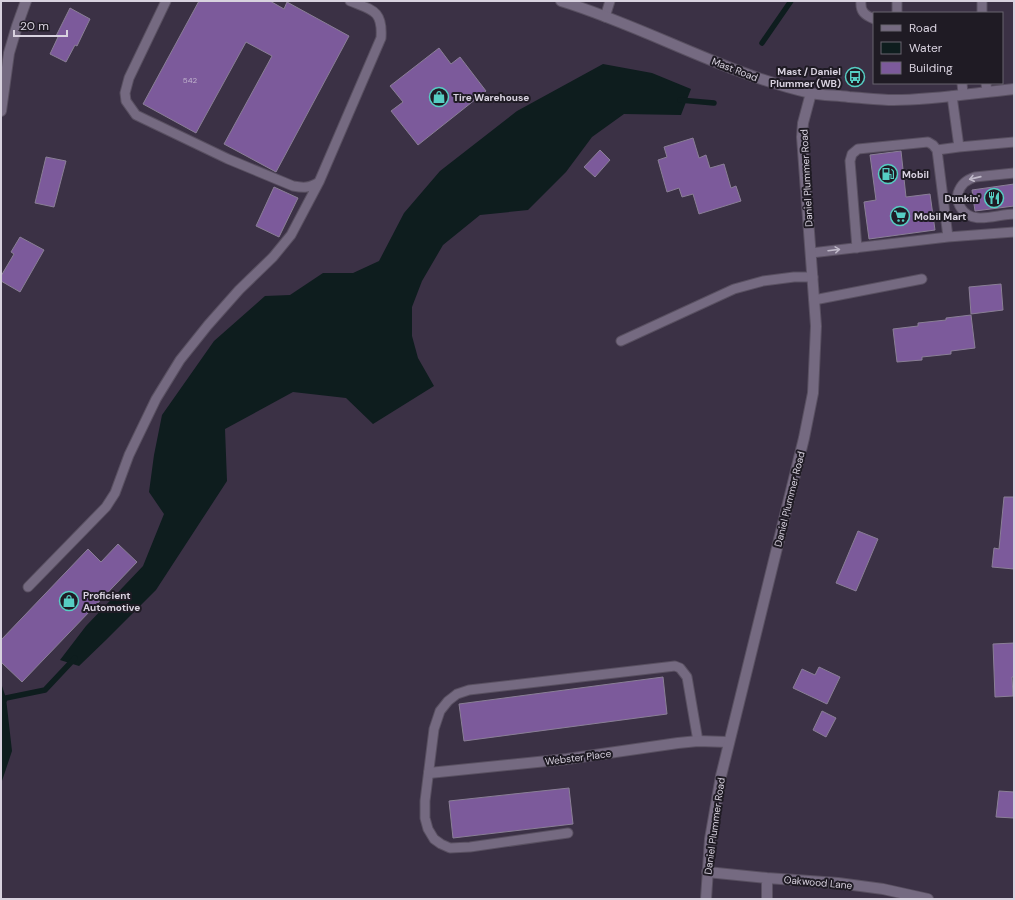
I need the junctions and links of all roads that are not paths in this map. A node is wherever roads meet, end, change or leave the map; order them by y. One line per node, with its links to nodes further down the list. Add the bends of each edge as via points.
1 (26, 1): 20 (street, via 9,53)
2 (166, 1): 25 (lane, via 125,93 126,101 136,115 228,159 293,186 303,188)
3 (350, 1): 25 (lane, via 374,11 380,18 381,38)
4 (561, 1): 9 (street, Mast Road)
5 (610, 1): 12 (lane)
6 (861, 1): 13 (lane, via 863,13)
7 (897, 1): 10 (lane)
8 (982, 1): 11 (lane)
9 (582, 4): 12 (street, Mast Road)
10 (897, 12)
11 (982, 12)
12 (605, 17): 17 (street, Mast Road, via 758,78)
13 (873, 18)
14 (962, 84): 18 (lane)
15 (987, 87): 16 (street, Mast Road); 18 (street, Mast Road)
16 (1014, 89)
17 (811, 93): 19 (street, Mast Road, via 892,100); 30 (street, Daniel Plummer Road, via 802,137)
18 (963, 94): 19 (street, Mast Road)
19 (952, 96): 22 (lane)
20 (1, 111)
21 (1014, 142): 22 (lane)
22 (959, 147): 23 (lane)
23 (937, 150): 28 (lane); 29 (lane, via 928,142 858,149 852,154 850,161)
24 (1014, 173): 26 (lane, one-way to 26, via 969,179 960,189 958,201 962,211 973,217)
25 (319, 182): 35 (lane, via 291,235 223,308 180,360 156,398 129,455 115,493 106,507)
26 (1014, 214)
27 (1014, 232): 28 (lane)
28 (948, 237): 29 (lane)
29 (857, 248): 30 (lane, one-way to 29)
30 (811, 253): 31 (street, Daniel Plummer Road)
31 (812, 277): 33 (street, Daniel Plummer Road); 34 (lane, via 763,281 734,289)
32 (922, 279): 33 (lane)
33 (814, 300): 37 (street, Daniel Plummer Road, via 816,345 813,386 804,438)
34 (621, 341)
35 (28, 587)
36 (698, 741): 37 (street, Webster Place); 38 (street, Webster Place, via 566,759); 38 (lane, via 687,678 680,668 675,666 477,689 457,694 440,711 434,729)
37 (728, 742): 40 (street, Daniel Plummer Road, via 714,808)
38 (429, 773): 39 (lane, via 425,801 428,829 434,839 450,848)
39 (568, 833)
40 (707, 872): 41 (street, Oakwood Lane); 42 (street, Daniel Plummer Road)
41 (767, 878): 43 (street); 44 (street, Oakwood Lane, via 838,883)
42 (706, 899)
43 (766, 899)
44 (928, 899)

